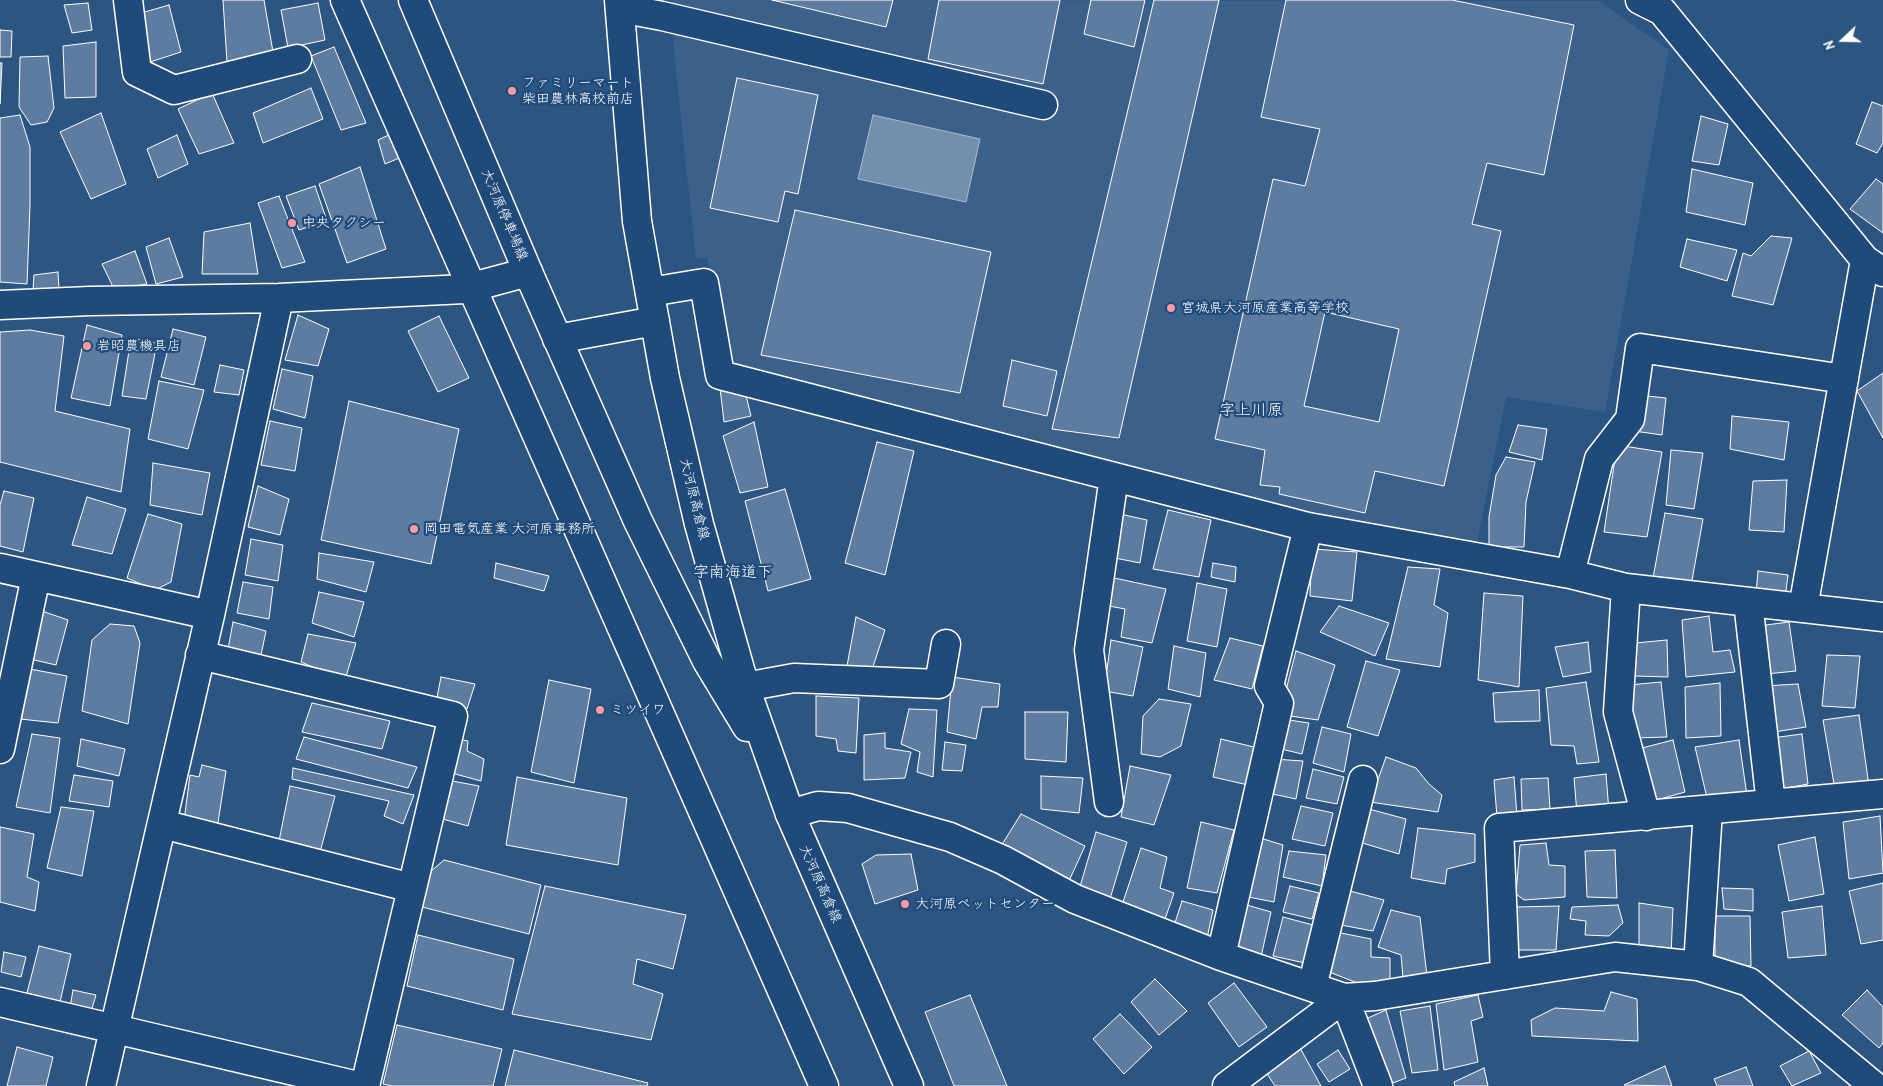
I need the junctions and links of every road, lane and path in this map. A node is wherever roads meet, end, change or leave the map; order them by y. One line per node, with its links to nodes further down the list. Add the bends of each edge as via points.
1 (128, 0): 6 (street, via 137,72 174,90)
2 (345, 0): 10 (street)
3 (413, 0): 9 (street, 大河原停車場線)
4 (1640, 0): 8 (street, via 1662,11)
5 (619, 4): 7 (street); 11 (street, 大河原高倉線, via 637,221)
6 (297, 58)
7 (1043, 105)
8 (1874, 266): 16 (street)
9 (528, 272): 10 (street); 15 (street, 大河原停車場線)
10 (472, 287): 12 (street); 51 (street)
11 (650, 292): 14 (street, 大河原高倉線); 17 (street, via 704,283 720,375)
12 (279, 298): 13 (street); 25 (street)
13 (0, 305)
14 (655, 321): 15 (street); 29 (street, 大河原高倉線, via 699,524)
15 (557, 339): 31 (street, 大河原停車場線, via 638,521 707,661)
16 (1844, 379): 20 (street, via 1640,348 1630,419 1599,459); 24 (street)
17 (1114, 477): 18 (street); 34 (street, via 1089,650)
18 (1308, 527): 20 (street); 41 (street, via 1269,686 1279,703)
19 (0, 568): 21 (street)
20 (1570, 574): 22 (street)
21 (36, 576): 25 (street); 30 (street)
22 (1626, 588): 23 (street); 38 (street, via 1618,712)
23 (1748, 602): 24 (street); 35 (street)
24 (1803, 608): 26 (street)
25 (210, 615): 28 (street)
26 (1883, 617)
27 (946, 644): 29 (street, via 939,684 794,678)
28 (200, 655): 39 (street); 40 (street, via 453,716)
29 (745, 687): 31 (street, 大河原高倉線)
30 (0, 749)
31 (775, 773): 37 (street, 大河原高倉線)
32 (1363, 780): 44 (street)
33 (1883, 794): 35 (street)
34 (1109, 802)
35 (1771, 804): 36 (street)
36 (1708, 810): 38 (street); 42 (street)
37 (790, 814): 41 (street, via 818,806 848,808 950,837 1003,860 1075,899); 52 (street, 大河原高倉線)
38 (1646, 816): 43 (street, via 1500,828)
39 (162, 824): 40 (street); 47 (street)
40 (412, 888): 50 (street)
41 (1221, 956): 44 (street)
42 (1698, 966): 43 (street, via 1616,957); 55 (street, via 1749,982)
43 (1505, 975): 45 (street)
44 (1312, 986): 45 (street)
45 (1344, 998): 53 (street); 54 (street)
46 (0, 1002): 47 (street)
47 (114, 1029): 48 (street); 49 (street)
48 (101, 1086)
49 (358, 1086)
50 (365, 1086)
51 (824, 1086)
52 (909, 1086)
53 (1227, 1086)
54 (1378, 1086)
55 (1874, 1086)

